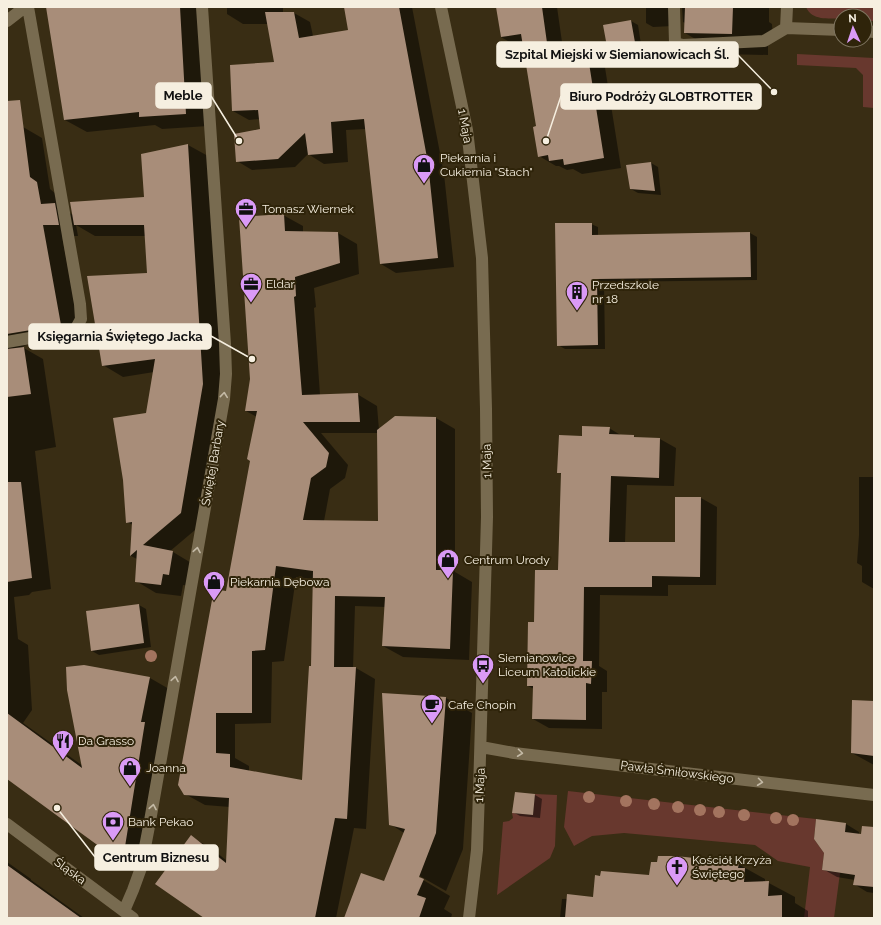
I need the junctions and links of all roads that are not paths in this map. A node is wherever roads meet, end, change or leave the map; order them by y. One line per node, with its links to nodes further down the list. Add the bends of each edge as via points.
1 (26, 7): 6 (street); 9 (street, via 81,319 74,330)
2 (202, 7): 13 (street, Świętej Barbary, one-way to 2, via 149,827 224,399 225,344)
3 (441, 7): 10 (street, 1 Maja, via 467,130 482,258 487,493)
4 (674, 7): 7 (street, via 675,43 683,45 764,41)
5 (787, 7): 7 (street)
6 (7, 21)
7 (786, 28): 8 (street)
8 (833, 30)
9 (7, 342)
10 (481, 747): 11 (street, Pawła Śmiłowskiego, one-way to 11); 14 (street, 1 Maja, via 477,850)
11 (874, 795)
12 (7, 824): 13 (street, Śląska)
13 (128, 915)
14 (469, 918)

